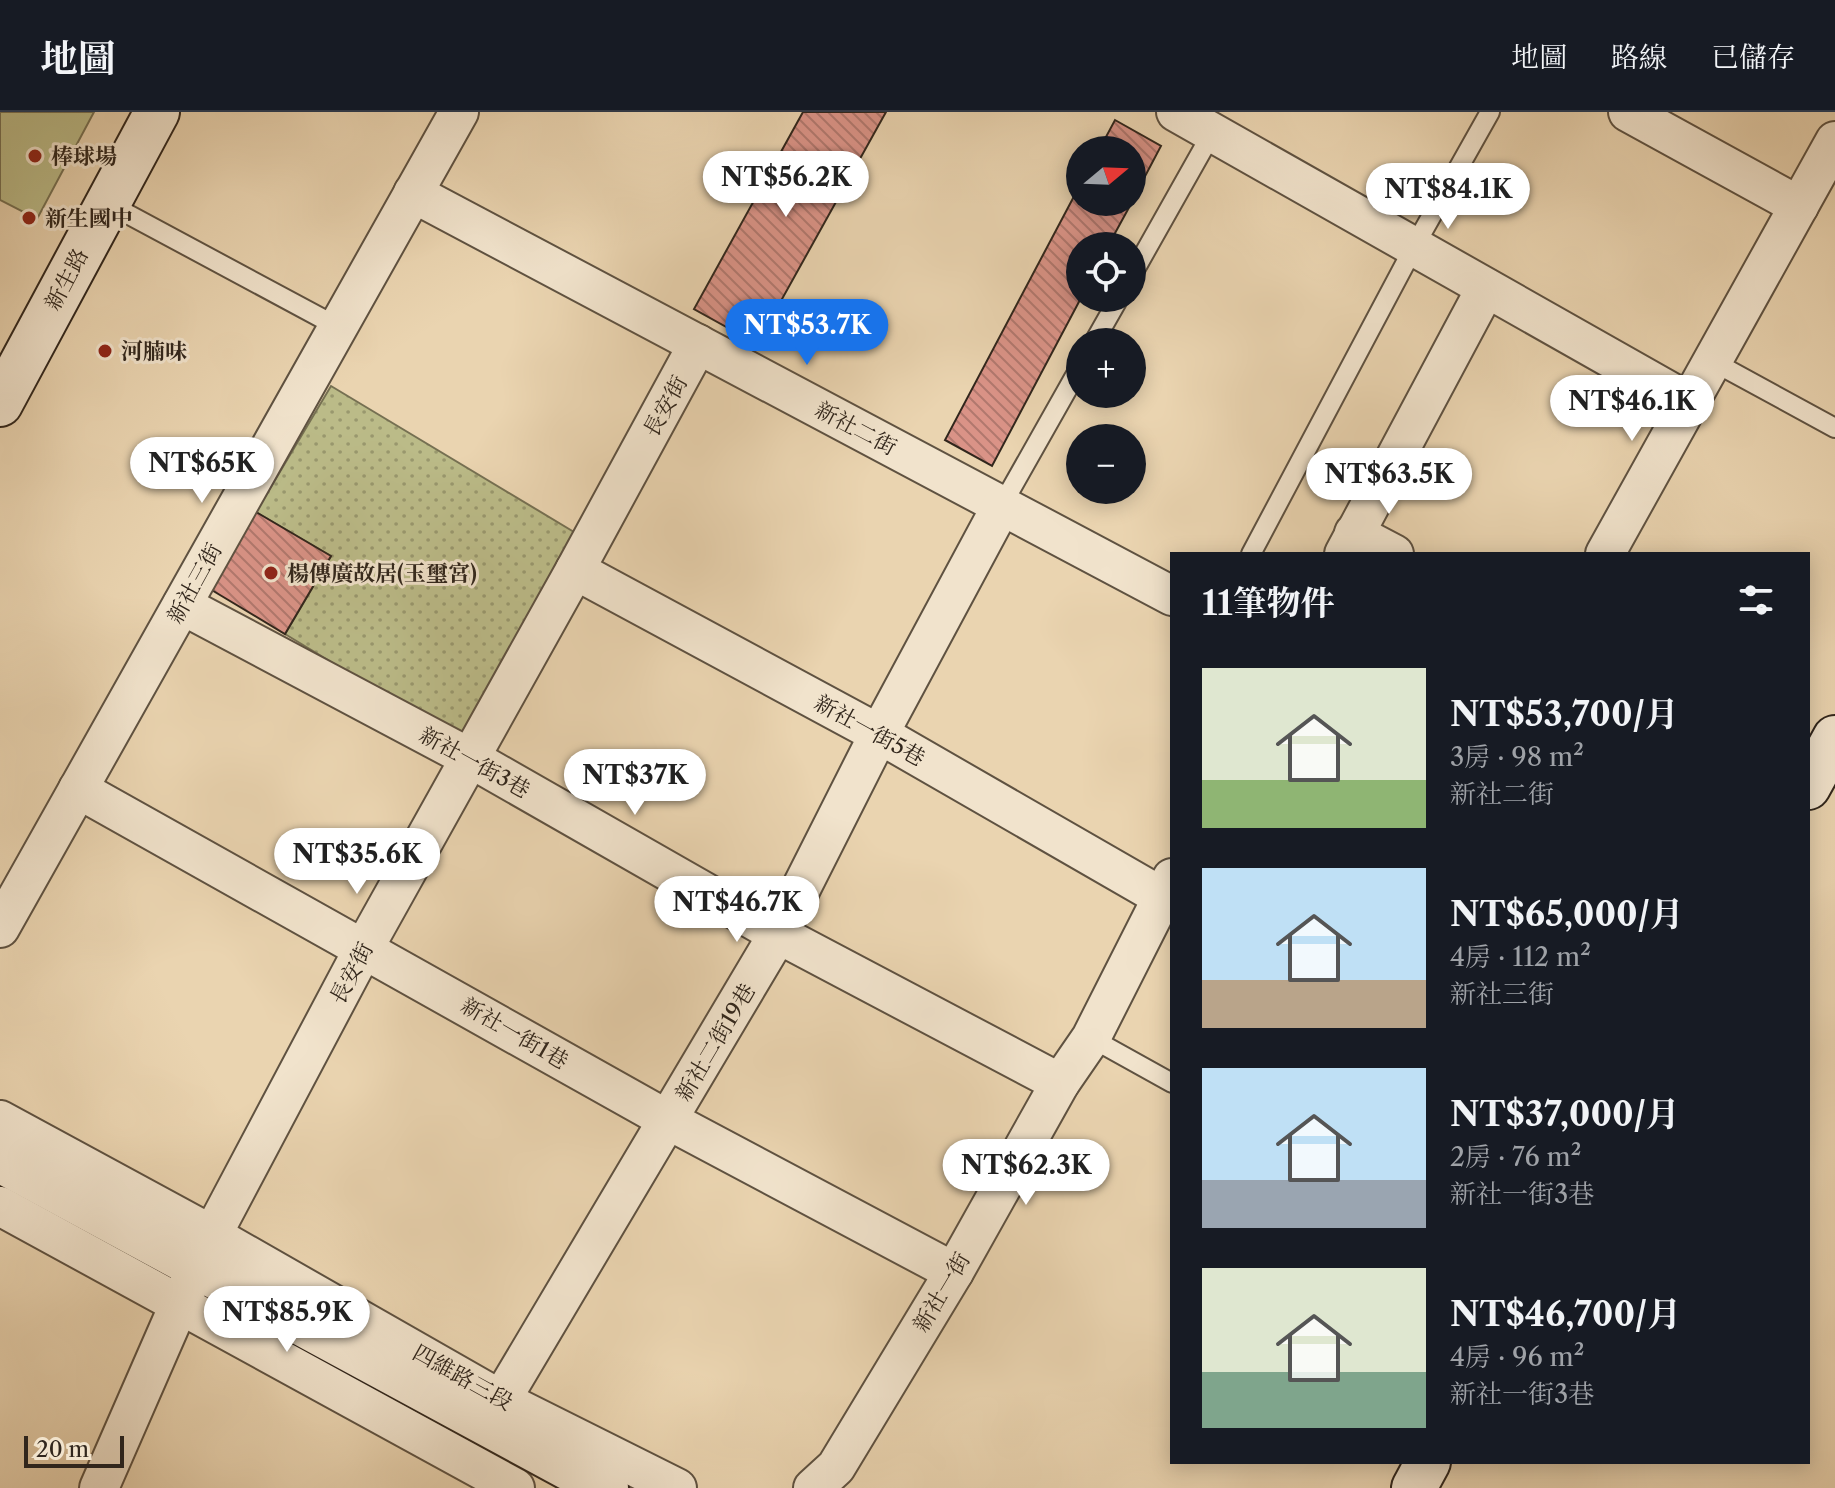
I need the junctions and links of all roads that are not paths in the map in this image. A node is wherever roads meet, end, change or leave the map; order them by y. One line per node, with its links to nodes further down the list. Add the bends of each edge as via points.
1 (157, 112): 9 (street, 新生路)
2 (459, 112): 8 (street, 新社三街)
3 (1176, 112): 6 (street)
4 (1490, 112): 11 (lane)
5 (1628, 112): 10 (street)
6 (1212, 133): 11 (street); 12 (lane)
7 (1835, 141): 10 (street)
8 (413, 193): 14 (street, 新社三街); 15 (street, 新社二街)
9 (107, 203): 14 (lane); 19 (street, 新生路)
10 (1799, 206): 16 (street)
11 (1414, 247): 13 (street); 23 (lane)
12 (1146, 250)
13 (1486, 288): 18 (street); 22 (street)
14 (338, 327): 28 (street, 新社三街)
15 (698, 344): 21 (street, 新社二街); 26 (street, 長安街)
16 (1712, 361): 18 (street); 20 (lane)
17 (1066, 392): 21 (lane)
18 (1690, 403): 25 (street)
19 (0, 404)
20 (1835, 428)
21 (1002, 505): 27 (street, 新社二街); 29 (street, 新社二街19巷)
22 (1349, 543): 24 (street)
23 (1252, 552)
24 (1386, 552)
25 (1606, 552)
26 (575, 570): 29 (street, 新社一街5巷); 31 (street, 長安街)
27 (1170, 595)
28 (182, 605): 31 (street, 新社一街3巷); 33 (street, 新社三街)
29 (879, 734): 34 (street, 新社一街5巷); 36 (street, 新社二街19巷)
30 (1835, 738): 32 (street)
31 (470, 758): 36 (street, 新社一街3巷); 37 (street, 長安街)
32 (1810, 780)
33 (78, 789): 35 (street, 新社三街); 37 (street, 新社一街1巷)
34 (1167, 887): 38 (street, 新社一街)
35 (0, 928)
36 (778, 934): 40 (street, 新社一街3巷); 42 (street, 新社二街19巷)
37 (364, 948): 42 (street, 新社一街1巷); 45 (street, 長安街)
38 (1091, 1038): 39 (lane); 40 (street, 新社一街)
39 (1170, 1082)
40 (1060, 1083): 46 (street, 新社一街)
41 (0, 1120): 45 (street, 四維路三段)
42 (668, 1120): 46 (street, 新社一街1巷); 47 (street, 新社二街19巷)
43 (0, 1160): 45 (street, 四維路三段)
44 (0, 1206): 45 (street, 四維路三段)
45 (196, 1269): 47 (street, 四維路三段); 49 (street, 長安街); 50 (street, 四維路三段); 51 (street, 四維路三段)
46 (954, 1272): 53 (street, 新社一街, via 836,1467)
47 (501, 1400): 52 (street, 四維路三段)
48 (1427, 1464): 54 (street)
49 (99, 1488)
50 (515, 1488)
51 (606, 1488)
52 (677, 1488)
53 (813, 1488)
54 (1414, 1488)

